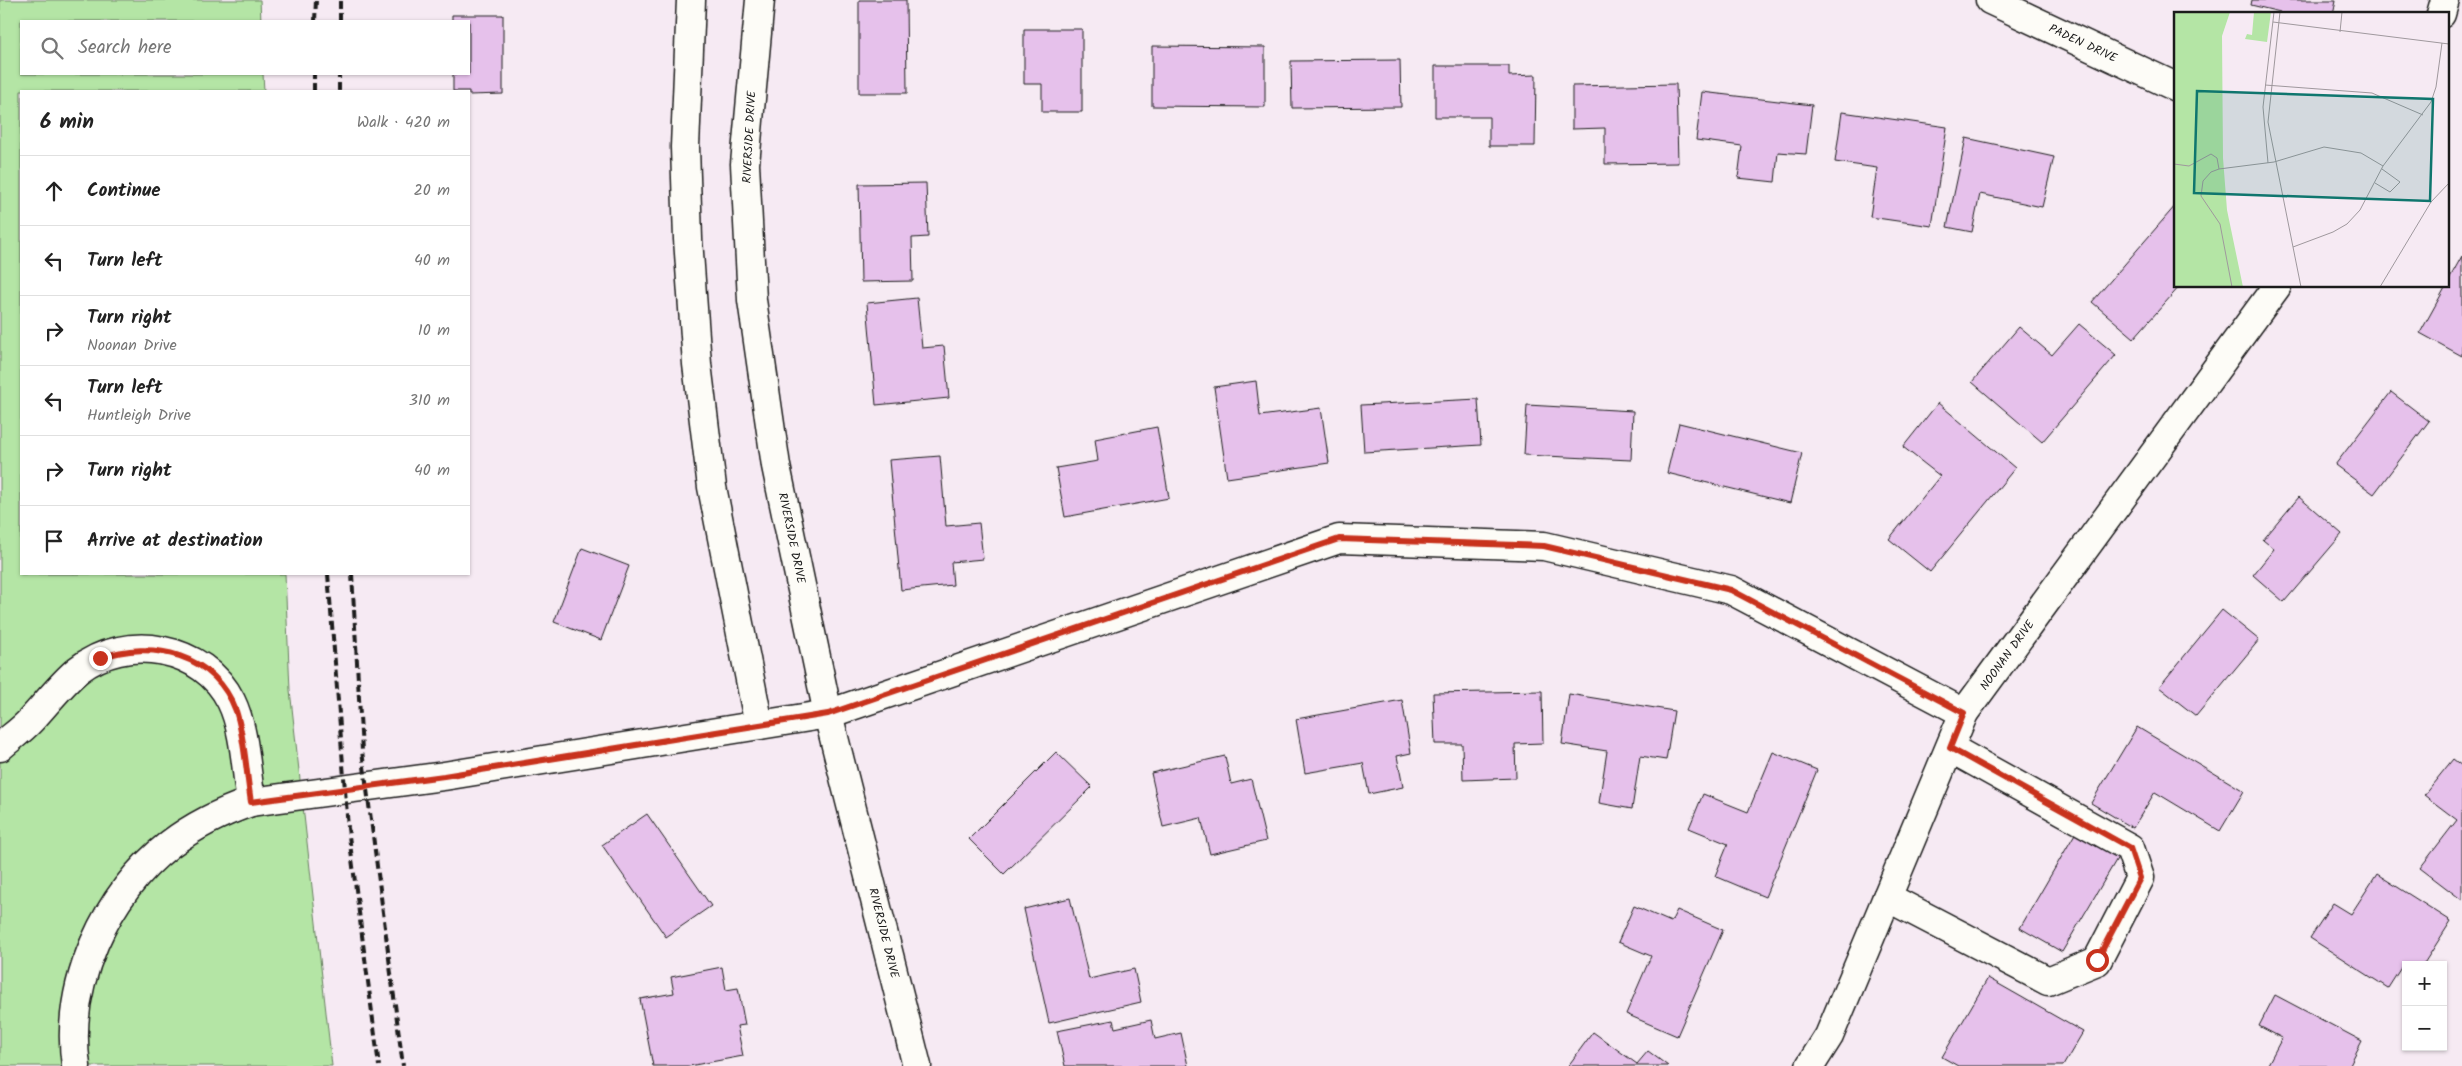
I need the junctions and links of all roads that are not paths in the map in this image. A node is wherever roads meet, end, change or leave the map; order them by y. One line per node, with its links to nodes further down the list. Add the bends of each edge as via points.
1 (691, 0): 10 (street, via 685,146 697,364 712,487)
2 (760, 0): 9 (street, RIVERSIDE DRIVE, via 745,164 752,300 776,466)
3 (1990, 0): 6 (street, PADEN DRIVE)
4 (2446, 0): 5 (street)
5 (2442, 12)
6 (2174, 85)
7 (2276, 288): 8 (street, NOONAN DRIVE)
8 (1964, 713): 9 (street, via 1731,590 1544,546 1339,539); 12 (street, NOONAN DRIVE)
9 (828, 714): 10 (street); 16 (street, RIVERSIDE DRIVE)
10 (759, 725): 13 (street, via 444,776)
11 (0, 747): 13 (street, via 88,663 124,651 161,650 185,657 206,669 227,694 239,722)
12 (1950, 748): 14 (street, NOONAN DRIVE); 14 (street, via 2130,848 2140,878 2097,960 2048,981)
13 (251, 802): 15 (street, via 222,812 170,844 132,882 110,913 93,948 78,999)
14 (1887, 897): 17 (street, NOONAN DRIVE, via 1829,1036)
15 (76, 1066)
16 (917, 1066)
17 (1810, 1066)

